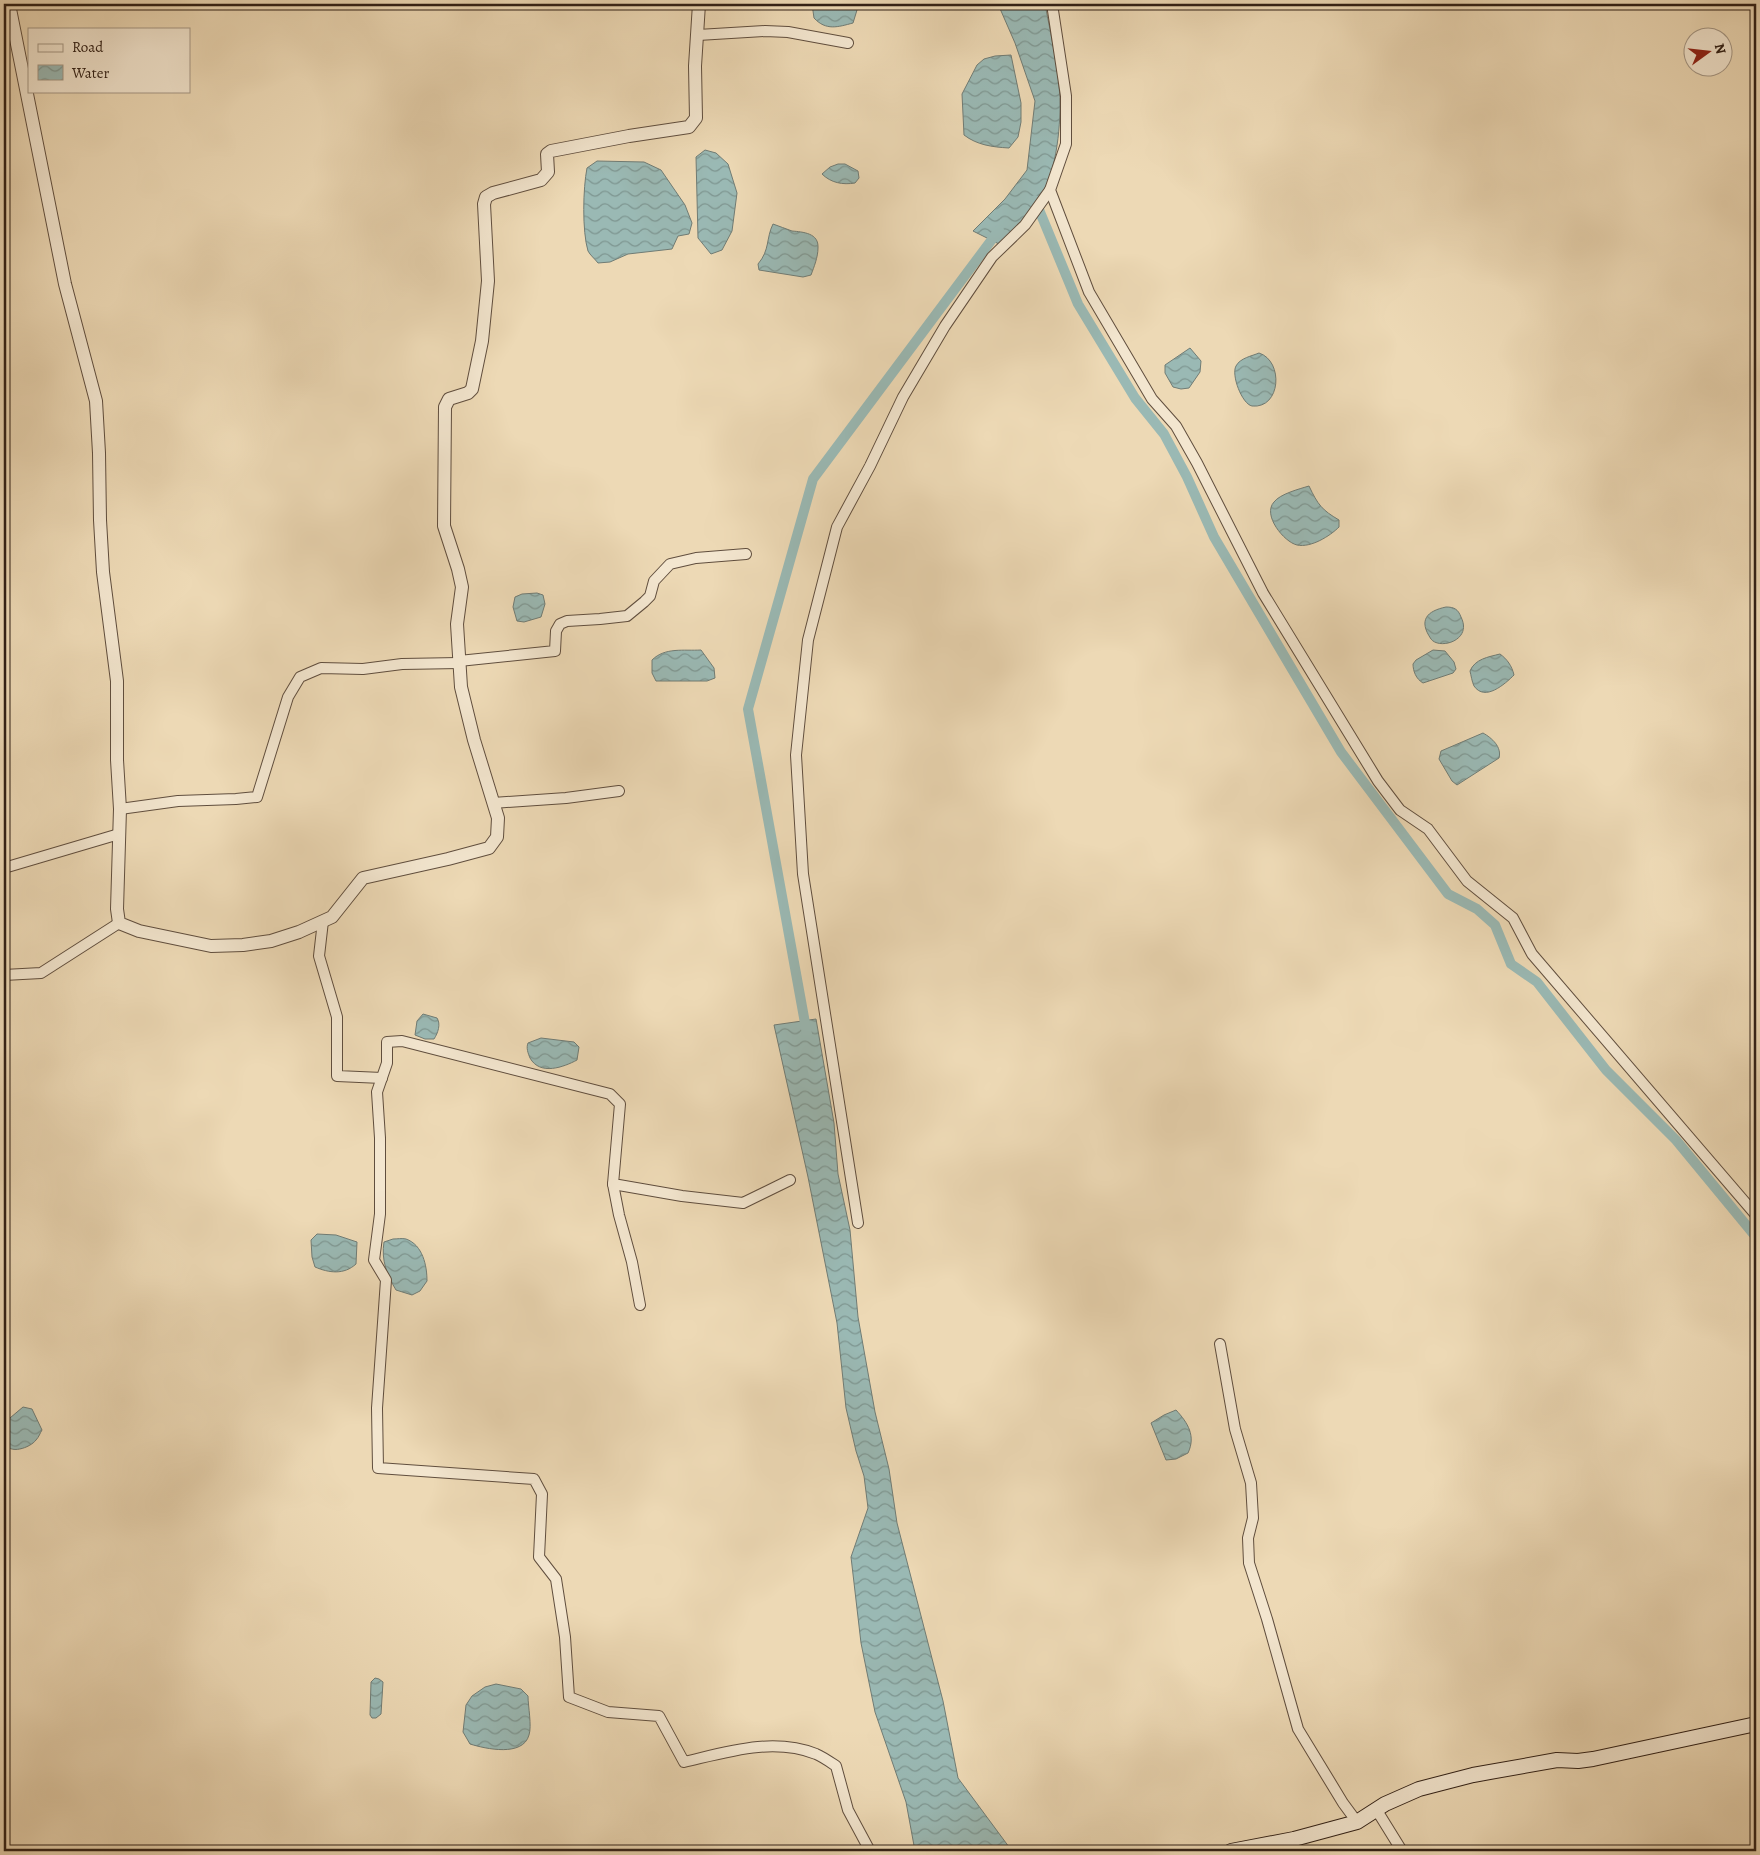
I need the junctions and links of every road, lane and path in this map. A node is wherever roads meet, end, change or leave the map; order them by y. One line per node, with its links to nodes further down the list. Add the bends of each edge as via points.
1 (9, 4): 11 (street, via 65,284 96,402 102,572 117,681)
2 (699, 4): 4 (street)
3 (1052, 4): 6 (street, via 1066,96 1066,144)
4 (698, 35): 5 (street, via 788,32); 8 (street, via 696,118 689,127 551,151 547,154 548,172 541,180 486,197 488,281 482,341 472,389 449,399 445,407 444,526 462,587 457,624)
5 (848, 43)
6 (1050, 190): 20 (street, via 1089,292 1152,399 1180,434 1263,593 1378,781 1400,810 1428,829 1467,881 1512,918 1532,954); 21 (street, via 1025,225 992,256 944,326 903,397 837,527 808,640 796,755 803,874)
7 (746, 554): 8 (street, via 696,558 670,564 654,581 650,596 627,616 567,620 560,624 556,631 555,651)
8 (459, 662): 10 (street, via 461,688); 11 (street, via 363,669 321,668 300,676 288,697 257,797 178,801)
9 (619, 791): 10 (street)
10 (493, 803): 14 (street, via 498,818 497,837 489,848 363,878 332,917)
11 (120, 809): 12 (street)
12 (119, 834): 13 (street); 15 (street, via 116,909)
13 (4, 868)
14 (323, 921): 15 (street, via 271,941 211,946 139,931); 17 (street, via 319,956 337,1017 337,1076)
15 (119, 923): 16 (street, via 41,973)
16 (4, 975)
17 (382, 1078): 19 (street, via 387,1063 387,1042 402,1041 610,1094 620,1104); 27 (street, via 378,1092 380,1214 374,1260 386,1280 377,1408 378,1468 534,1479 542,1494 539,1557 556,1579 565,1637 569,1697 608,1712 660,1716 684,1762 745,1748 789,1746 817,1754 836,1766 848,1810)
18 (790, 1180): 19 (street, via 744,1203)
19 (613, 1184): 22 (street)
20 (1756, 1215)
21 (858, 1223)
22 (640, 1305)
23 (1220, 1344): 26 (street, via 1235,1429 1251,1483 1253,1518 1248,1538 1249,1563 1298,1729)
24 (1756, 1724): 25 (main road, via 1594,1759 1557,1760 1474,1775 1419,1789)
25 (1376, 1809): 26 (main road); 29 (street)
26 (1357, 1822): 28 (main road)
27 (870, 1851)
28 (1231, 1851)
29 (1402, 1851)

